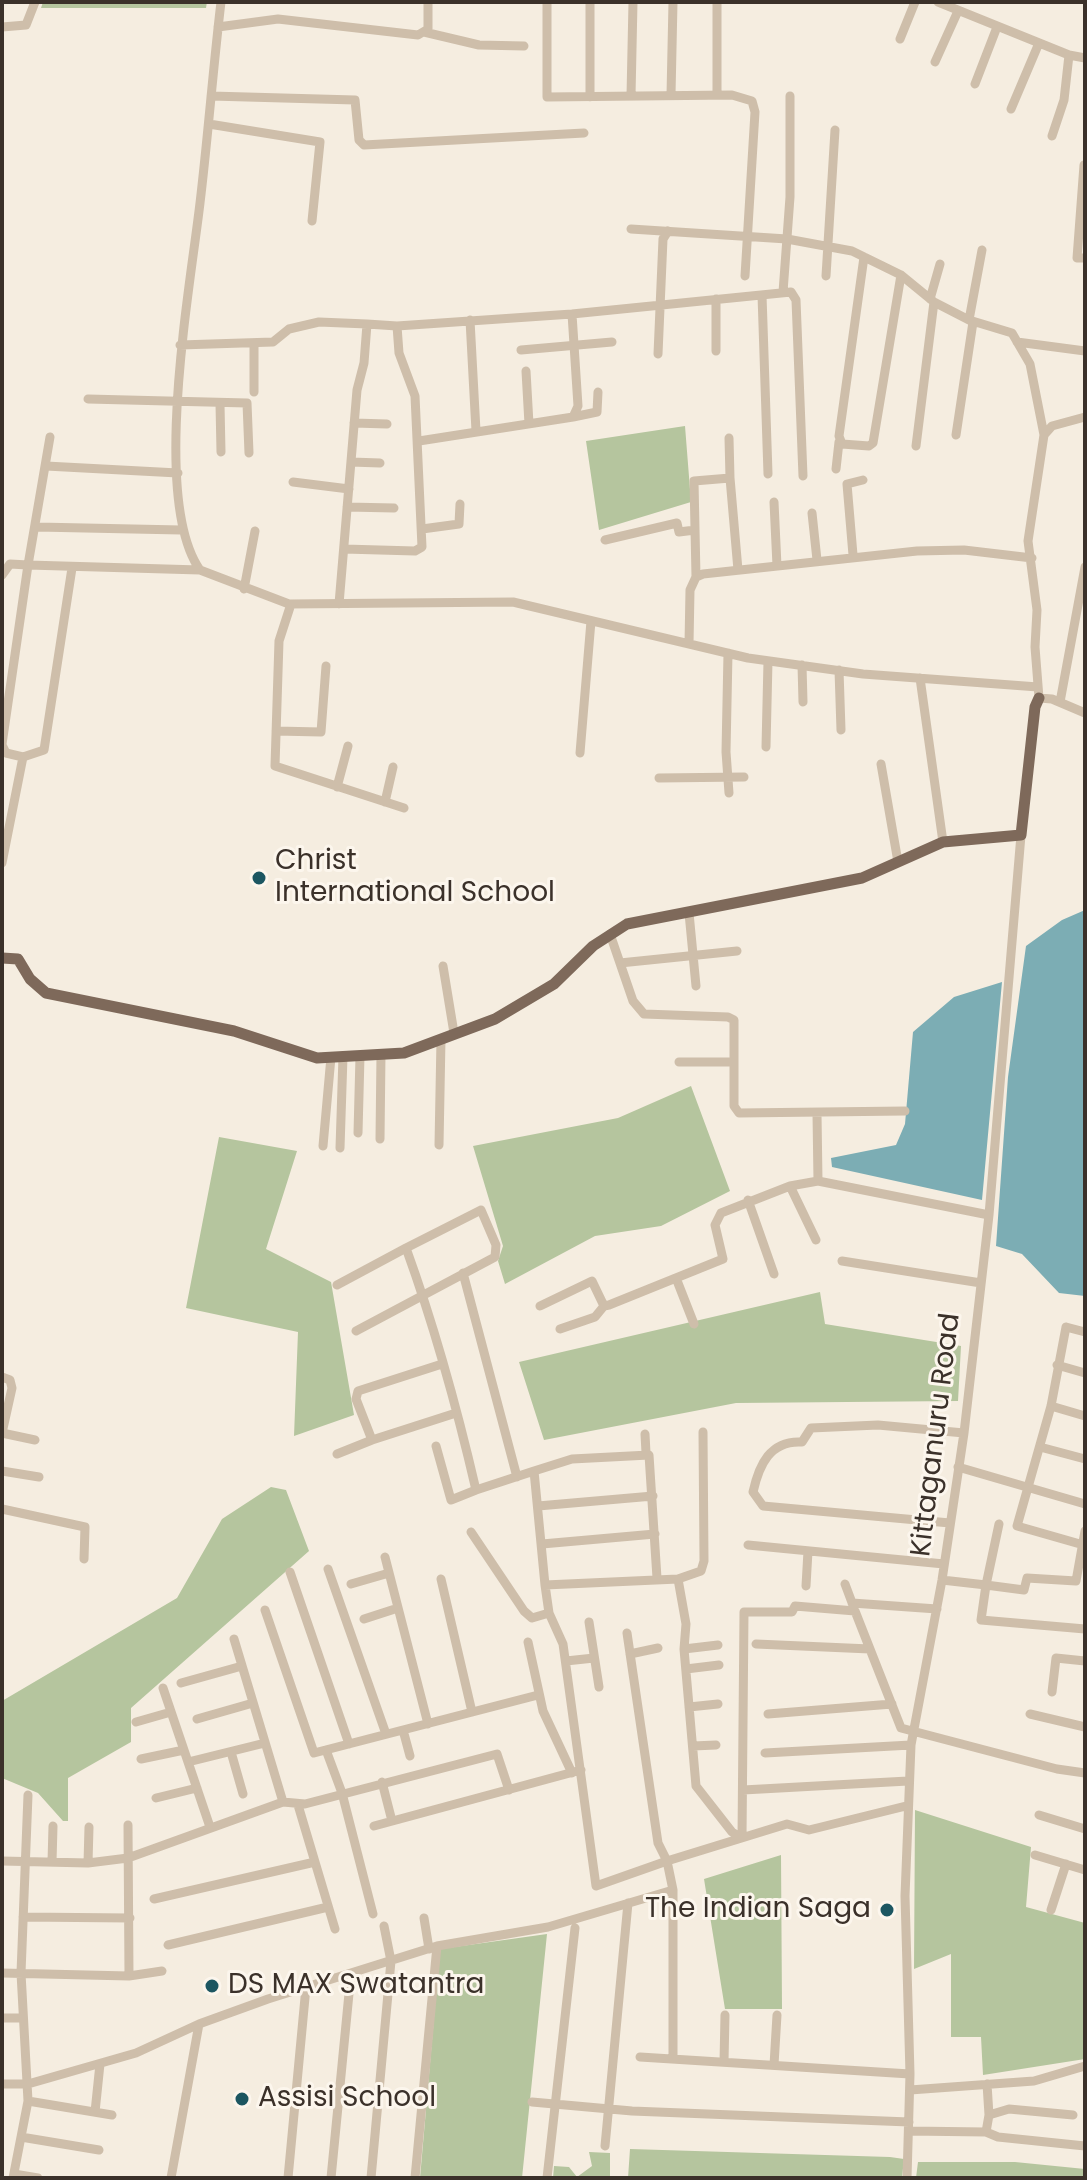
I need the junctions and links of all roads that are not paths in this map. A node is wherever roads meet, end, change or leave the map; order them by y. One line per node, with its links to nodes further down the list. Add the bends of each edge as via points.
1 (35, 2): 12 (street, via 26,25)
2 (221, 2): 13 (street)
3 (428, 2): 15 (street)
4 (547, 2): 28 (street, via 547,97)
5 (590, 2): 28 (street)
6 (633, 2): 26 (street)
7 (673, 2): 23 (street)
8 (717, 2): 24 (street)
9 (915, 2): 16 (street)
10 (938, 2): 11 (street)
11 (958, 11): 14 (street); 21 (street)
12 (2, 27)
13 (218, 27): 15 (street, via 278,19); 25 (street)
14 (997, 27): 17 (street); 22 (street)
15 (424, 32): 18 (street, via 479,45)
16 (900, 39)
17 (1039, 43): 19 (street); 29 (street)
18 (524, 46)
19 (1069, 55): 20 (street); 33 (street, via 1064,100)
20 (1085, 58)
21 (935, 62)
22 (975, 84)
23 (671, 95): 24 (street); 26 (street)
24 (717, 95): 38 (street, via 746,97 755,112)
25 (211, 96): 30 (street); 32 (street, via 355,100 364,145)
26 (631, 96): 28 (street)
27 (790, 96): 39 (street)
28 (590, 97)
29 (1011, 109)
30 (209, 124): 35 (street, via 320,142); 62 (street)
31 (835, 130): 40 (street)
32 (584, 133)
33 (1052, 136)
34 (1084, 165): 43 (street, via 1077,258)
35 (312, 221)
36 (631, 229): 37 (street)
37 (668, 231): 38 (street); 52 (street)
38 (748, 236): 39 (street); 46 (street)
39 (787, 239): 40 (street); 48 (street)
40 (827, 247): 42 (street); 47 (street)
41 (982, 250): 55 (street)
42 (864, 257): 45 (street); 84 (street)
43 (1085, 258)
44 (940, 264): 51 (street)
45 (901, 275): 51 (street); 84 (street, via 873,443)
46 (745, 276)
47 (826, 276)
48 (783, 292): 49 (street); 94 (street, via 794,294 796,300)
49 (762, 295): 50 (street); 93 (street)
50 (716, 299): 52 (street); 64 (street)
51 (932, 300): 55 (street); 85 (street)
52 (659, 304): 53 (street); 66 (street)
53 (572, 314): 54 (street); 61 (street)
54 (470, 320): 57 (street); 78 (street)
55 (971, 321): 59 (street, via 1012,333); 79 (street)
56 (367, 324): 57 (street); 60 (street, via 319,322 289,329 273,342); 75 (street)
57 (397, 326): 83 (street, via 399,353 414,390)
58 (612, 342): 61 (street)
59 (1017, 342): 65 (street); 80 (street, via 1030,364)
60 (254, 343): 62 (street); 68 (street)
61 (574, 344): 63 (street); 73 (street, via 578,406)
62 (180, 345): 71 (street)
63 (521, 350)
64 (716, 351)
65 (1085, 351)
66 (658, 354)
67 (526, 371): 77 (street)
68 (254, 392)
69 (598, 392): 73 (street, via 597,412)
70 (88, 399): 71 (street)
71 (179, 404): 72 (street); 92 (street)
72 (220, 404): 86 (street); 87 (street, via 248,405)
73 (573, 417): 77 (street)
74 (1085, 417): 80 (street, via 1052,426)
75 (354, 423): 76 (street); 88 (street)
76 (387, 424)
77 (529, 424): 78 (street)
78 (476, 431): 83 (street)
79 (956, 435)
80 (1044, 435): 112 (street, via 1029,524)
81 (50, 437): 90 (street)
82 (729, 438): 95 (street)
83 (419, 441): 105 (street)
84 (839, 442): 91 (street)
85 (916, 446)
86 (221, 452)
87 (249, 453)
88 (351, 462): 89 (street); 98 (street)
89 (380, 463)
90 (46, 466): 92 (street); 104 (street)
91 (836, 469)
92 (178, 473): 106 (street)
93 (768, 474)
94 (803, 476)
95 (730, 478): 107 (street, via 694,481); 119 (street)
96 (863, 480): 111 (street, via 847,484)
97 (293, 482): 98 (street)
98 (349, 489): 101 (street)
99 (774, 502): 115 (street)
100 (460, 504): 105 (street, via 459,524)
101 (347, 507): 102 (street); 110 (street)
102 (394, 508)
103 (812, 513): 113 (street)
104 (37, 527): 106 (street); 114 (street)
105 (422, 529): 110 (street, via 418,551)
106 (181, 530): 118 (street)
107 (695, 530): 109 (street, via 679,532 677,523); 121 (street)
108 (255, 531): 122 (street)
109 (605, 540)
110 (344, 549): 124 (street)
111 (853, 555): 112 (street, via 964,550); 113 (street)
112 (1032, 558): 133 (street)
113 (817, 560): 115 (street)
114 (28, 565): 117 (street); 120 (street, via 10,564); 139 (street)
115 (777, 566): 119 (street)
116 (1085, 567): 135 (street)
117 (72, 568): 118 (street); 143 (street, via 44,750)
118 (200, 570): 122 (street)
119 (738, 570): 121 (street)
120 (2, 575)
121 (696, 577): 126 (street, via 690,590)
122 (244, 589): 123 (street)
123 (291, 604): 124 (street); 138 (street, via 279,641)
124 (339, 604): 125 (street, via 513,602)
125 (591, 621): 126 (street); 142 (street)
126 (689, 644): 127 (street)
127 (728, 653): 128 (street); 146 (street)
128 (768, 661): 129 (street); 141 (street)
129 (802, 665): 131 (street); 134 (street)
130 (326, 666): 138 (street, via 321,732)
131 (839, 670): 132 (street); 137 (street)
132 (920, 678): 133 (street); 154 (street)
133 (1039, 692): 135 (street); 153 (main road, Kittaganuru Road)
134 (803, 702)
135 (1060, 702): 136 (street)
136 (1085, 713)
137 (841, 730)
138 (276, 731): 149 (street, via 277,768)
139 (2, 744): 143 (street, via 6,753)
140 (348, 746): 149 (street)
141 (766, 747)
142 (580, 753)
143 (23, 757): 156 (street)
144 (881, 764): 155 (street)
145 (393, 767): 151 (street)
146 (728, 777): 147 (street); 148 (street); 150 (street)
147 (744, 777)
148 (659, 778)
149 (337, 787): 151 (street)
150 (729, 793)
151 (385, 802): 152 (street)
152 (404, 808)
153 (1021, 835): 154 (main road); 182 (street, Kittaganuru Road)
154 (943, 842): 155 (main road)
155 (898, 862): 157 (main road, via 862,878)
156 (2, 863)
157 (689, 913): 158 (main road, via 627,924); 160 (street)
158 (610, 934): 162 (street); 165 (main road, via 554,984 495,1019)
159 (737, 951): 160 (street)
160 (693, 956): 162 (street); 164 (street)
161 (2, 958): 169 (main road, via 18,959 46,993 220,1028 317,1058)
162 (620, 963): 171 (street, via 633,1001 644,1014 732,1017)
163 (443, 966): 165 (street)
164 (696, 986)
165 (454, 1033): 166 (main road)
166 (441, 1039): 167 (main road, via 404,1053); 176 (street)
167 (381, 1054): 168 (main road); 175 (street)
168 (360, 1056): 169 (main road); 174 (street)
169 (337, 1057): 177 (street); 178 (street)
170 (679, 1062): 171 (street)
171 (734, 1062): 173 (street, via 734,1106 739,1113)
172 (905, 1111): 173 (street)
173 (817, 1114): 179 (street)
174 (358, 1133)
175 (380, 1139)
176 (439, 1145)
177 (323, 1146)
178 (340, 1148)
179 (818, 1181): 180 (street); 182 (street)
180 (790, 1186): 181 (street); 183 (street)
181 (748, 1200): 187 (street); 188 (street, via 715,1221 723,1259)
182 (989, 1215): 189 (street, Kittaganuru Road)
183 (816, 1240)
184 (406, 1248): 186 (street, via 481,1210 497,1252); 190 (street); 191 (street)
185 (842, 1261): 189 (street)
186 (463, 1273): 191 (street); 220 (street)
187 (774, 1274)
188 (676, 1278): 193 (street); 194 (street)
189 (981, 1283): 207 (street, Kittaganuru Road)
190 (337, 1285)
191 (423, 1294): 196 (street); 198 (street)
192 (540, 1306): 193 (street, via 592,1281)
193 (604, 1306): 195 (street, via 595,1317)
194 (694, 1324)
195 (560, 1329)
196 (356, 1331)
197 (1085, 1332): 199 (street, via 1066,1327)
198 (442, 1364): 203 (street); 210 (street, via 358,1391 356,1399)
199 (1057, 1365): 200 (street); 202 (street)
200 (1085, 1373)
201 (2, 1377): 206 (street, via 12,1388)
202 (1051, 1406): 204 (street); 212 (street)
203 (456, 1413): 210 (street); 222 (street)
204 (1085, 1416)
205 (703, 1432): 244 (street, via 704,1561 701,1571)
206 (2, 1433): 209 (street)
207 (964, 1433): 216 (street, Kittaganuru Road); 227 (street, via 878,1425 811,1428 802,1442 774,1448 758,1471 753,1492 763,1506)
208 (645, 1434): 213 (street)
209 (35, 1440)
210 (372, 1440): 214 (street)
211 (436, 1446): 222 (street, via 451,1500)
212 (1040, 1447): 215 (street); 221 (street)
213 (646, 1453): 218 (street, via 572,1459); 223 (street)
214 (337, 1454)
215 (1085, 1459)
216 (958, 1467): 221 (street); 227 (street, Kittaganuru Road)
217 (2, 1471): 219 (street)
218 (534, 1471): 220 (street); 225 (street)
219 (39, 1477)
220 (517, 1477): 222 (street)
221 (1029, 1488): 224 (street); 233 (street, via 1017,1526)
222 (476, 1490)
223 (653, 1496): 225 (street); 231 (street)
224 (1085, 1504)
225 (538, 1506): 232 (street)
226 (2, 1509): 237 (street, via 85,1527)
227 (950, 1523): 238 (street, Kittaganuru Road)
228 (999, 1524): 250 (street)
229 (1085, 1531): 233 (street)
230 (471, 1532): 256 (street, via 524,1611 532,1618)
231 (655, 1534): 232 (street); 242 (street)
232 (542, 1544): 249 (street)
233 (1080, 1544): 246 (street)
234 (748, 1545): 235 (street)
235 (808, 1551): 238 (street); 251 (street)
236 (385, 1557): 241 (street)
237 (84, 1559)
238 (944, 1564): 245 (street, Kittaganuru Road)
239 (328, 1569): 294 (street)
240 (290, 1572): 296 (street)
241 (389, 1573): 247 (street); 253 (street)
242 (657, 1578): 244 (street); 249 (street)
243 (441, 1579): 285 (street)
244 (678, 1579): 266 (street, via 686,1624)
245 (942, 1580): 250 (street); 254 (street, Kittaganuru Road)
246 (1081, 1582): 250 (street, via 1027,1578 1024,1590)
247 (351, 1584)
248 (845, 1584): 252 (street)
249 (545, 1585): 256 (street)
250 (986, 1585): 259 (street, via 981,1620)
251 (806, 1586)
252 (854, 1607): 254 (street); 267 (street); 313 (street, via 744,1612)
253 (398, 1608): 257 (street); 290 (street)
254 (937, 1609): 293 (street, Kittaganuru Road)
255 (265, 1610): 301 (street, via 314,1753)
256 (549, 1613): 270 (street)
257 (364, 1619)
258 (589, 1622): 269 (street)
259 (1085, 1629)
260 (627, 1633): 268 (street)
261 (234, 1639): 273 (street)
262 (528, 1642): 279 (street)
263 (756, 1644): 267 (street)
264 (718, 1645): 266 (street)
265 (658, 1648): 268 (street)
266 (684, 1649): 274 (street)
267 (870, 1649): 282 (street)
268 (630, 1654): 333 (street, via 658,1843)
269 (594, 1658): 270 (street); 276 (street)
270 (566, 1661): 307 (street)
271 (1085, 1661): 278 (street, via 1056,1658)
272 (719, 1665): 274 (street)
273 (242, 1666): 275 (street); 280 (street)
274 (686, 1669): 283 (street)
275 (181, 1683)
276 (599, 1687)
277 (163, 1688): 284 (street)
278 (1052, 1692)
279 (538, 1695): 285 (street); 307 (street, via 548,1725)
280 (253, 1703): 288 (street); 295 (street)
281 (718, 1704): 283 (street)
282 (892, 1704): 286 (street); 293 (street, via 901,1728)
283 (689, 1707): 299 (street)
284 (171, 1712): 289 (street); 300 (street)
285 (472, 1712): 290 (street)
286 (768, 1714)
287 (1030, 1714): 291 (street)
288 (197, 1719)
289 (136, 1722)
290 (428, 1724): 292 (street)
291 (1085, 1727)
292 (403, 1730): 294 (street); 304 (street)
293 (913, 1733): 298 (street, Kittaganuru Road); 308 (street)
294 (386, 1734): 296 (street)
295 (265, 1743): 302 (street); 318 (street)
296 (349, 1744): 301 (street)
297 (716, 1745): 299 (street)
298 (911, 1745): 303 (street); 309 (street, Kittaganuru Road)
299 (693, 1746): 329 (street, via 696,1786)
300 (184, 1750): 305 (street); 306 (street)
301 (326, 1750): 314 (street)
302 (231, 1752): 306 (street); 315 (street)
303 (765, 1753)
304 (410, 1756)
305 (141, 1759)
306 (188, 1762): 311 (street)
307 (576, 1771): 312 (street); 333 (street, via 596,1886)
308 (1085, 1773)
309 (908, 1781): 313 (street); 320 (street, Kittaganuru Road)
310 (382, 1782): 312 (street, via 497,1754); 314 (street); 322 (street)
311 (197, 1788): 317 (street); 327 (street)
312 (509, 1790): 322 (street)
313 (743, 1790): 329 (street)
314 (342, 1793): 319 (street); 345 (street)
315 (243, 1794)
316 (28, 1795): 334 (street)
317 (156, 1798)
318 (283, 1802): 319 (street); 327 (street)
319 (298, 1805): 336 (street)
320 (906, 1806): 329 (street, via 809,1830 787,1824); 372 (street, Kittaganuru Road)
321 (1039, 1815): 328 (street)
322 (392, 1821): 325 (street)
323 (128, 1825): 331 (street)
324 (53, 1826): 335 (street)
325 (374, 1826)
326 (89, 1827): 337 (street)
327 (210, 1827): 331 (street)
328 (1085, 1829)
329 (742, 1838): 333 (street)
330 (1035, 1855): 338 (street)
331 (128, 1858): 337 (street); 347 (street)
332 (2, 1861): 334 (street)
333 (667, 1861): 340 (street)
334 (25, 1862): 335 (street); 346 (street)
335 (52, 1862): 337 (street)
336 (315, 1862): 341 (street); 343 (street)
337 (88, 1863)
338 (1066, 1864): 339 (street); 344 (street)
339 (1085, 1870)
340 (673, 1890): 342 (street); 367 (street)
341 (154, 1899)
342 (628, 1903): 353 (street, via 548,1927); 380 (street)
343 (328, 1907): 351 (street); 352 (street)
344 (1051, 1910)
345 (373, 1914)
346 (23, 1917): 347 (street); 357 (street)
347 (130, 1918): 359 (street)
348 (424, 1918): 353 (street)
349 (384, 1926): 354 (street)
350 (575, 1928): 379 (street)
351 (335, 1929)
352 (168, 1945)
353 (433, 1948): 354 (street); 397 (street)
354 (391, 1961): 358 (street); 396 (street)
355 (162, 1971): 359 (street)
356 (2, 1973): 357 (street)
357 (21, 1973): 359 (street); 364 (street)
358 (351, 1973): 360 (street); 395 (street)
359 (129, 1976)
360 (306, 1987): 365 (street); 394 (street)
361 (725, 2015): 368 (street)
362 (777, 2015): 370 (street)
363 (2, 2018): 364 (street)
364 (22, 2018): 374 (street)
365 (199, 2024): 369 (street); 393 (street)
366 (640, 2057): 367 (street)
367 (673, 2059): 368 (street)
368 (724, 2062): 370 (street)
369 (100, 2064): 374 (street); 381 (street)
370 (774, 2065): 372 (street)
371 (1085, 2066): 375 (street, via 1034,2081)
372 (910, 2074): 376 (street, Kittaganuru Road)
373 (2, 2084): 374 (street)
374 (28, 2084): 377 (street)
375 (987, 2084): 376 (street); 383 (street)
376 (910, 2090): 385 (street, Kittaganuru Road)
377 (28, 2101): 381 (street); 387 (street)
378 (532, 2102): 379 (street)
379 (555, 2104): 380 (street); 398 (street)
380 (609, 2109): 385 (street); 388 (street)
381 (95, 2112): 382 (street)
382 (112, 2115)
383 (989, 2115): 384 (street, via 1009,2109); 386 (street)
384 (1073, 2115)
385 (909, 2127): 386 (street); 399 (street, Kittaganuru Road)
386 (986, 2132): 389 (street)
387 (21, 2137): 390 (street); 391 (street)
388 (605, 2146)
389 (1085, 2146)
390 (99, 2150)
391 (13, 2176): 392 (street)
392 (38, 2178)
393 (171, 2178)
394 (288, 2178)
395 (331, 2178)
396 (371, 2178)
397 (415, 2178)
398 (547, 2178)
399 (907, 2178)

